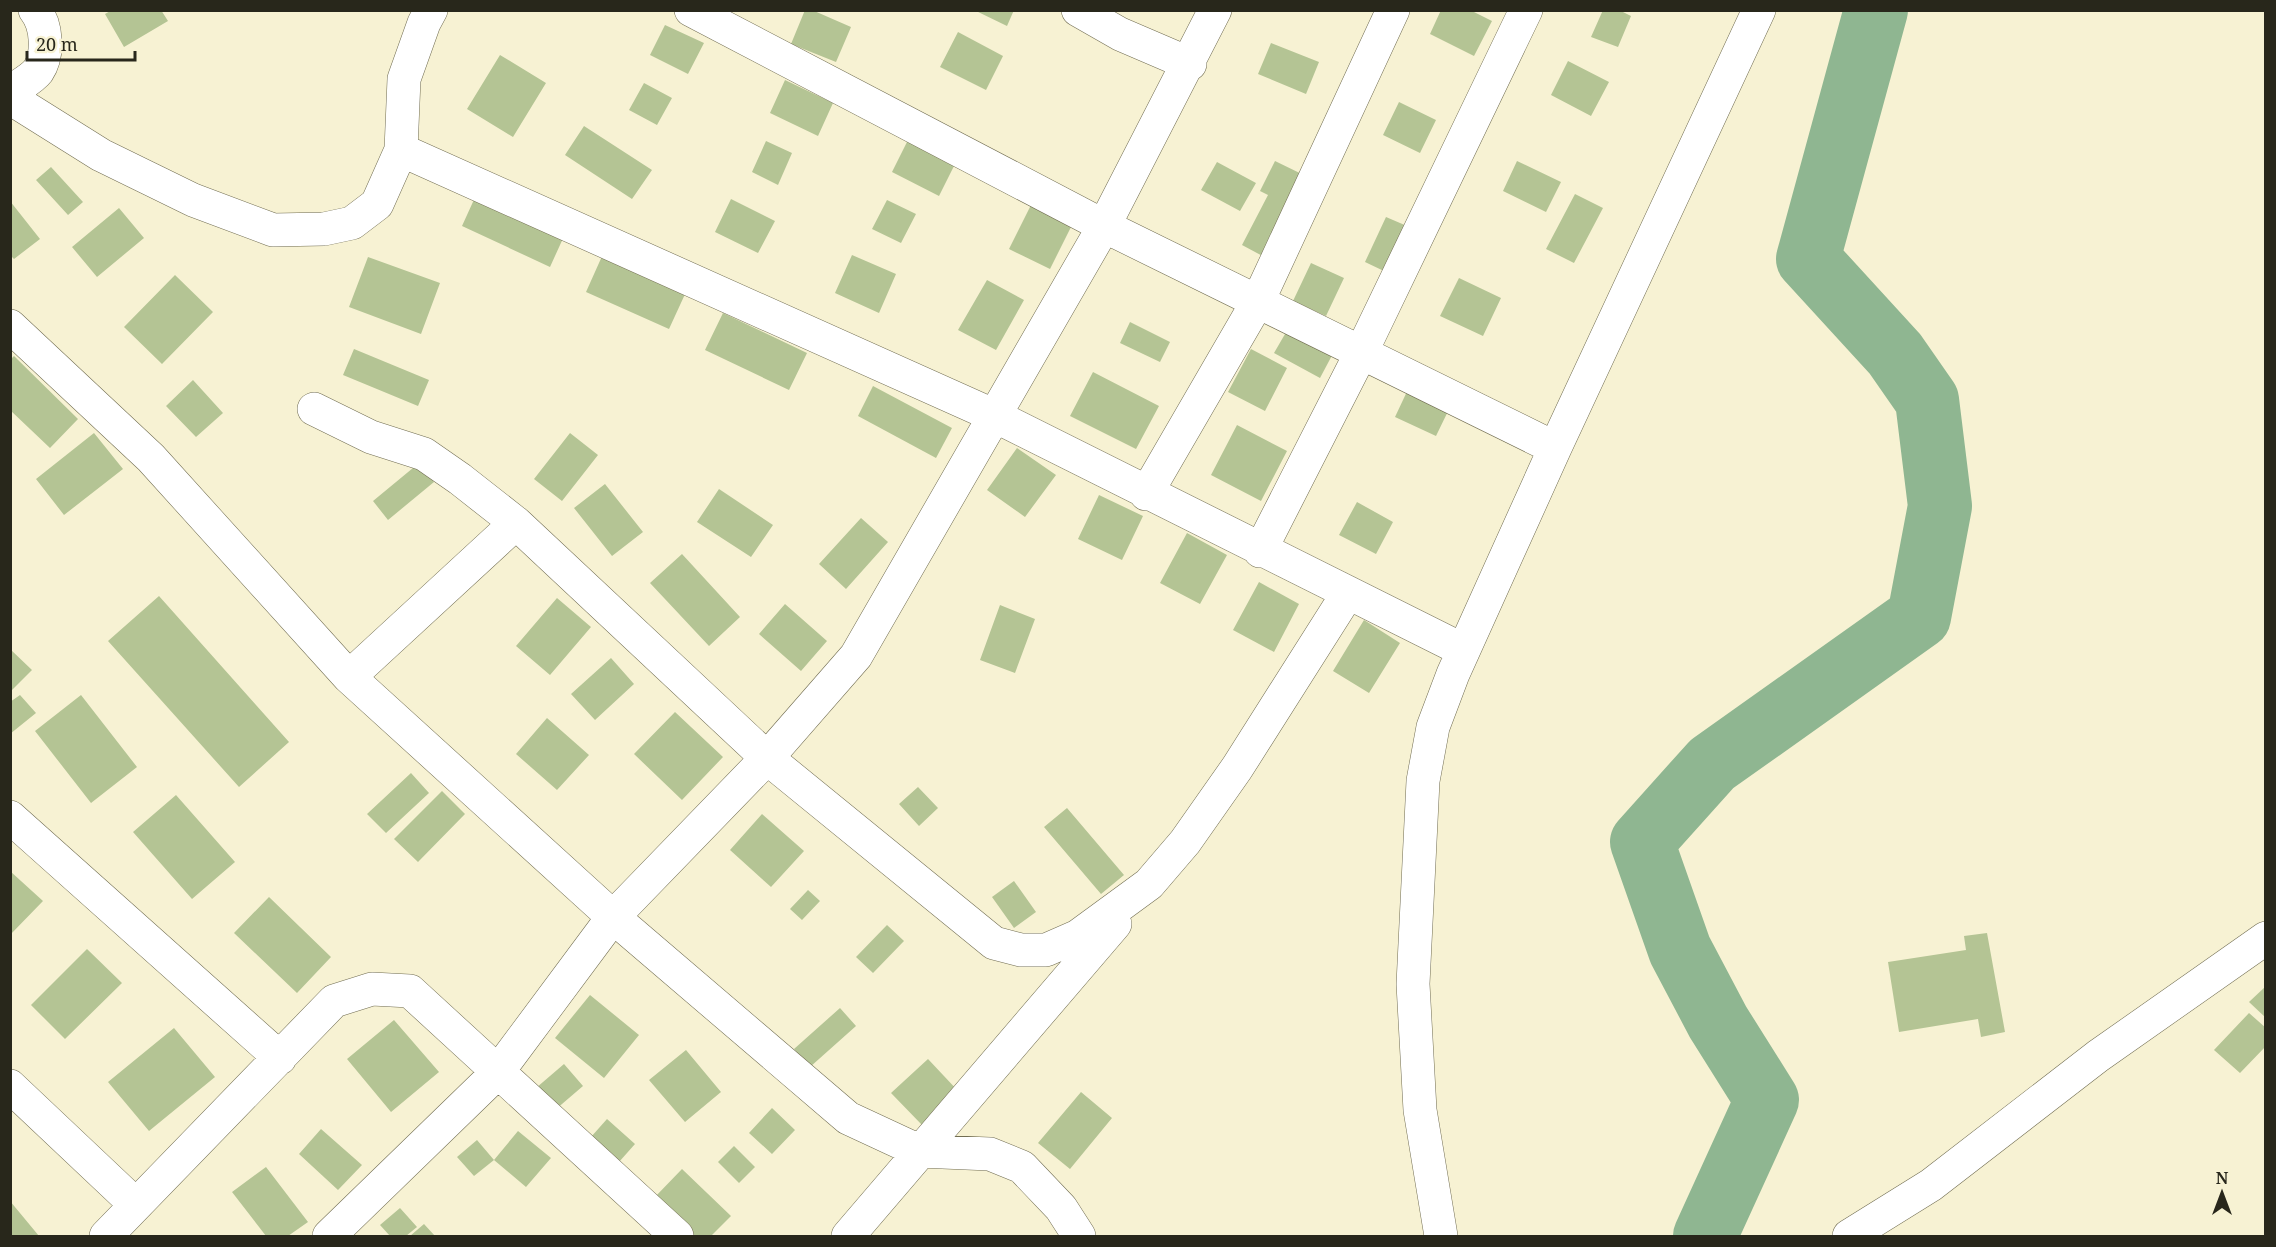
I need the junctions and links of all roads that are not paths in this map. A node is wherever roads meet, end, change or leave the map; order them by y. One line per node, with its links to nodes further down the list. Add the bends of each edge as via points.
1 (35, 10): 10 (street, via 46,43 38,70)
2 (431, 10): 12 (street, via 404,79)
3 (691, 10): 13 (street)
4 (1078, 10): 9 (street, via 1120,34)
5 (1215, 10): 9 (street)
6 (1393, 10): 14 (street)
7 (1526, 10): 16 (street)
8 (1760, 10): 19 (street)
9 (1190, 64): 13 (street)
10 (10, 92)
11 (10, 98): 12 (street, via 101,155 193,200 273,230 324,229 352,223 377,204)
12 (401, 150): 18 (street)
13 (1104, 226): 14 (street); 18 (street)
14 (1258, 301): 16 (street); 20 (street)
15 (10, 326): 25 (street, via 151,458)
16 (1360, 355): 19 (street); 22 (street)
17 (314, 409): 21 (street, via 371,437 424,454)
18 (995, 416): 20 (street); 26 (street, via 856,656)
19 (1555, 448): 24 (street)
20 (1146, 494): 22 (street)
21 (516, 523): 25 (street); 26 (street)
22 (1260, 551): 23 (street)
23 (1348, 593): 24 (street); 28 (street, via 1237,768 1185,842)
24 (1463, 650): 41 (street, via 1433,727 1423,780 1413,984 1420,1110)
25 (349, 677): 29 (street)
26 (767, 758): 28 (street, via 994,943 1021,950 1046,950 1078,936); 29 (street)
27 (10, 817): 31 (street)
28 (1149, 884): 34 (street)
29 (614, 917): 32 (street); 34 (street, via 848,1118)
30 (2265, 938): 42 (street, via 2098,1056 1931,1185)
31 (280, 1058): 32 (street, via 334,1001 372,989 410,991); 35 (street)
32 (497, 1073): 37 (street); 38 (street)
33 (10, 1086): 35 (street)
34 (919, 1151): 39 (street); 40 (street, via 990,1154 1022,1167 1061,1208)
35 (136, 1205): 36 (street)
36 (106, 1236)
37 (329, 1236)
38 (676, 1236)
39 (848, 1236)
40 (1079, 1236)
41 (1441, 1236)
42 (1849, 1236)

